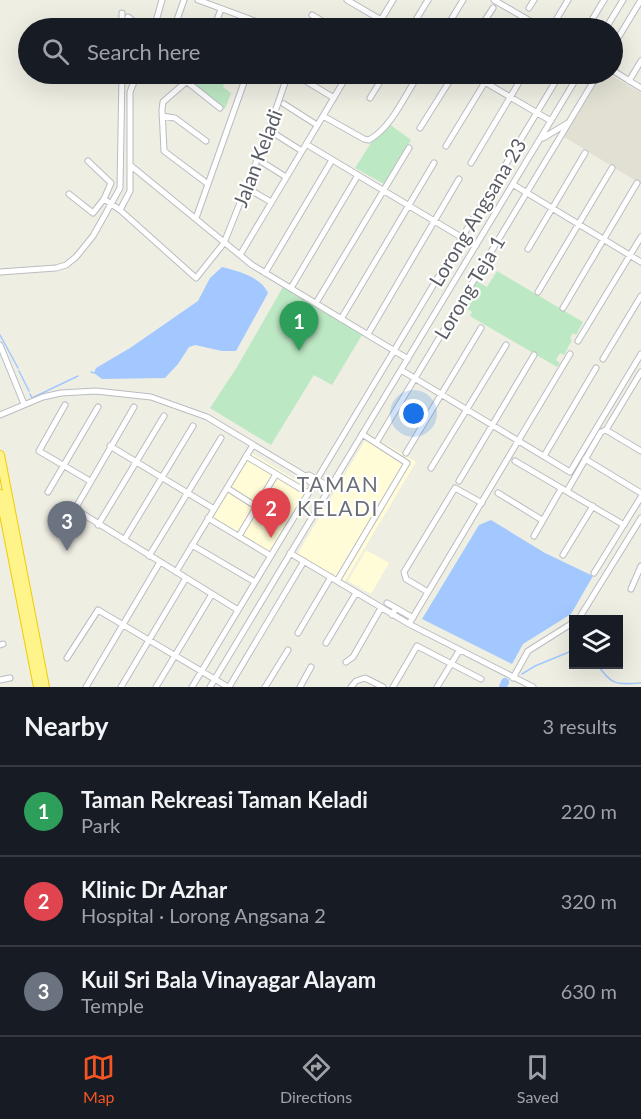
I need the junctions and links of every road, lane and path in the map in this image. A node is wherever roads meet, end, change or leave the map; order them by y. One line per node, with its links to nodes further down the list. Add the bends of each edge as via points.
1 (162, 0): 21 (street)
2 (184, 0): 22 (street)
3 (198, 0): 17 (street)
4 (347, 0): 14 (street)
5 (393, 0): 27 (street)
6 (428, 0): 28 (street)
7 (463, 0): 29 (street)
8 (494, 0): 31 (street)
9 (534, 0): 16 (street)
10 (568, 0): 32 (street)
11 (604, 0): 33 (street)
12 (623, 0): 34 (street)
13 (641, 0): 35 (street)
14 (355, 2): 26 (street)
15 (493, 8): 30 (street)
16 (529, 8)
17 (221, 9): 23 (street); 24 (street)
18 (122, 13): 20 (street)
19 (312, 15): 25 (street)
20 (122, 18)
21 (157, 18)
22 (178, 18)
23 (218, 18)
24 (244, 18)
25 (317, 18)
26 (378, 18)
27 (382, 18)
28 (417, 18)
29 (452, 18)
30 (486, 18)
31 (525, 18)
32 (557, 18)
33 (593, 18)
34 (612, 18)
35 (623, 30)
36 (641, 61): 38 (street)
37 (623, 77): 38 (street)
38 (629, 81): 56 (street)
39 (122, 84): 99 (street, via 120,188)
40 (133, 84): 85 (street)
41 (182, 84): 63 (street, via 165,99)
42 (190, 84): 61 (street)
43 (243, 84): 91 (street)
44 (285, 84): 109 (street, Jalan Keladi)
45 (311, 84): 58 (street)
46 (342, 84): 58 (street)
47 (379, 84): 59 (street)
48 (412, 84): 64 (street, via 383,129 366,140)
49 (447, 84): 68 (street)
50 (484, 84): 75 (street)
51 (488, 84): 57 (street)
52 (518, 84): 57 (street)
53 (554, 84): 62 (street, Lorong Angsana 23)
54 (573, 84): 65 (street)
55 (592, 84): 66 (street, Lorong Teja 1)
56 (641, 88)
57 (510, 97): 62 (street); 84 (street)
58 (334, 98): 64 (street)
59 (370, 98)
60 (284, 104): 67 (street)
61 (220, 108)
62 (537, 112): 65 (street); 106 (street, Lorong Angsana 23)
63 (162, 116): 73 (street, via 175,118); 91 (street, via 164,151)
64 (323, 116): 67 (street)
65 (551, 122): 72 (street)
66 (568, 123): 69 (street, Lorong Teja 1); 70 (street)
67 (317, 125): 74 (street)
68 (420, 128)
69 (563, 131): 70 (street); 76 (street, Lorong Teja 1)
70 (549, 133): 72 (street)
71 (275, 134): 78 (street)
72 (542, 138): 76 (street, via 551,138); 92 (street)
73 (206, 141)
74 (306, 144): 78 (street); 80 (street)
75 (446, 146)
76 (554, 146): 95 (street, Lorong Teja 1)
77 (409, 148): 94 (street)
78 (302, 151): 88 (street)
79 (585, 153): 101 (street)
80 (332, 160): 87 (street); 117 (street)
81 (88, 161): 97 (street, via 111,183)
82 (262, 162): 88 (street)
83 (434, 163): 100 (street)
84 (471, 164)
85 (130, 165): 102 (street, via 130,191); 103 (street)
86 (612, 168): 105 (street)
87 (358, 176): 94 (street); 118 (street)
88 (286, 177): 98 (street)
89 (459, 179): 104 (street)
90 (637, 183): 108 (street)
91 (208, 184): 103 (street)
92 (513, 185): 95 (street); 111 (street)
93 (252, 191): 98 (street)
94 (384, 191): 100 (street); 121 (street)
95 (526, 193): 101 (street); 114 (street, Lorong Teja 1)
96 (69, 194): 97 (street, via 93,213)
97 (104, 199): 99 (street)
98 (271, 202): 112 (street)
99 (112, 204): 102 (street); 116 (street, via 71,262 56,268)
100 (409, 206): 104 (street); 123 (street)
101 (552, 208): 105 (street); 110 (street)
102 (120, 210): 109 (street, Jalan Keladi, via 196,278)
103 (196, 218): 109 (street)
104 (435, 221): 106 (street); 125 (street)
105 (578, 224): 108 (street); 119 (street)
106 (461, 237): 111 (street); 129 (street, Lorong Angsana 23)
107 (641, 237): 113 (street)
108 (604, 239): 113 (street); 122 (street)
109 (224, 243): 112 (street)
110 (528, 249)
111 (473, 251): 114 (street); 133 (street)
112 (240, 255): 117 (street)
113 (630, 255): 115 (street); 126 (street)
114 (484, 262): 138 (street, Lorong Teja 1)
115 (641, 262)
116 (0, 272)
117 (265, 273): 118 (street)
118 (291, 288): 121 (street)
119 (538, 292)
120 (641, 296): 134 (street)
121 (316, 303): 123 (street)
122 (563, 308)
123 (341, 319): 125 (street)
124 (481, 328): 139 (street)
125 (368, 334): 129 (street)
126 (578, 341)
127 (0, 345): 140 (street)
128 (506, 345): 144 (street)
129 (394, 351): 133 (street); 150 (street, Lorong Angsana 23)
130 (570, 354): 153 (street)
131 (641, 354): 162 (street, via 570,472)
132 (534, 355): 147 (street)
133 (408, 359): 136 (street)
134 (603, 359)
135 (596, 368): 162 (street)
136 (401, 370): 138 (street); 151 (street)
137 (641, 372): 149 (street)
138 (414, 378): 139 (street); 155 (street, Lorong Teja 1)
139 (441, 394): 144 (street); 159 (street)
140 (24, 404): 145 (street); 156 (street, via 79,392 151,396 207,417)
141 (65, 405): 166 (street, via 39,451)
142 (98, 407): 166 (street)
143 (134, 407): 157 (street)
144 (467, 410): 147 (street); 167 (street)
145 (0, 415)
146 (165, 416): 165 (street)
147 (492, 425): 153 (street); 171 (street)
148 (193, 426): 169 (street)
149 (606, 430): 158 (street); 163 (street)
150 (346, 431): 151 (street); 172 (street, Lorong Angsana 23)
151 (361, 437): 155 (street); 174 (street)
152 (221, 438): 177 (street)
153 (519, 441): 162 (street); 182 (street)
154 (641, 442): 158 (street)
155 (376, 443): 206 (street, via 407,463)
156 (253, 445): 161 (street); 172 (street)
157 (110, 446): 165 (street); 170 (street)
158 (639, 450)
159 (406, 453)
160 (0, 455): 239 (highway)
161 (246, 456): 168 (street); 173 (street)
162 (544, 456)
163 (585, 459): 175 (street); 181 (street)
164 (515, 461): 175 (street)
165 (137, 462): 169 (street); 189 (street)
166 (64, 466): 170 (street); 176 (street)
167 (431, 468)
168 (276, 474): 178 (street); 184 (street)
169 (162, 477): 177 (street); 193 (street)
170 (90, 481): 189 (street, via 75,509)
171 (459, 481)
172 (315, 482): 174 (street); 178 (street, Lorong Angsana 23)
173 (227, 488): 184 (street); 185 (street)
174 (328, 489): 195 (street)
175 (564, 490): 183 (street); 188 (street)
176 (48, 492)
177 (188, 493): 185 (street); 197 (street)
178 (308, 493): 198 (street, Lorong Angsana 23)
179 (498, 493): 188 (street)
180 (0, 494): 238 (highway)
181 (641, 495): 190 (street)
182 (482, 503): 209 (street); 209 (street, via 455,488 410,562 404,576)
183 (593, 506): 190 (street); 196 (street)
184 (257, 507): 191 (street)
185 (214, 509): 186 (street)
186 (208, 518): 191 (street); 194 (street)
187 (641, 518): 217 (street)
188 (542, 520): 192 (street)
189 (98, 525): 193 (street)
190 (624, 525): 203 (street)
191 (239, 536): 198 (street)
192 (534, 536)
193 (124, 540): 197 (street)
194 (192, 545): 202 (street); 207 (street)
195 (290, 553): 199 (street); 235 (street)
196 (563, 555)
197 (149, 556): 200 (street)
198 (271, 556): 207 (street, Lorong Angsana 23)
199 (304, 561): 205 (street); 245 (street)
200 (160, 562): 202 (street); 219 (street)
201 (641, 566): 208 (street)
202 (176, 572): 204 (street)
203 (594, 573)
204 (186, 578): 211 (street); 223 (street)
205 (331, 578): 206 (street); 222 (street)
206 (337, 581): 210 (street)
207 (255, 582): 215 (street, Lorong Angsana 23)
208 (632, 589)
209 (428, 592): 218 (street)
210 (356, 593): 213 (street); 224 (street)
211 (213, 594): 215 (street); 227 (street)
212 (387, 603): 214 (street)
213 (381, 608): 216 (street); 229 (street, via 353,657)
214 (396, 608): 216 (street); 218 (street)
215 (238, 610): 232 (street, Lorong Angsana 23)
216 (392, 615): 220 (street)
217 (581, 615)
218 (413, 618): 220 (street)
219 (123, 624): 223 (street); 228 (street, via 95,612); 240 (street)
220 (409, 624): 226 (street)
221 (569, 625): 234 (street, via 528,651)
222 (298, 633)
223 (148, 640): 227 (street); 241 (street)
224 (327, 643)
225 (288, 650): 246 (street)
226 (459, 651): 230 (street); 234 (street)
227 (175, 656): 232 (street); 242 (street)
228 (67, 658)
229 (346, 662)
230 (451, 663): 236 (street); 250 (street, via 417,646); 251 (street)
231 (311, 667): 247 (street)
232 (202, 671): 235 (street); 243 (street, Lorong Angsana 23)
233 (9, 678): 237 (street)
234 (513, 678): 252 (street)
235 (215, 679): 244 (street); 245 (street)
236 (481, 679)
237 (0, 680)
238 (38, 687)
239 (45, 687)
240 (86, 687)
241 (121, 687)
242 (156, 687)
243 (192, 687)
244 (210, 687)
245 (229, 687)
246 (265, 687)
247 (300, 687)
248 (351, 687): 249 (street, via 365,678)
249 (383, 687)
250 (393, 687)
251 (437, 687)
252 (533, 687)

